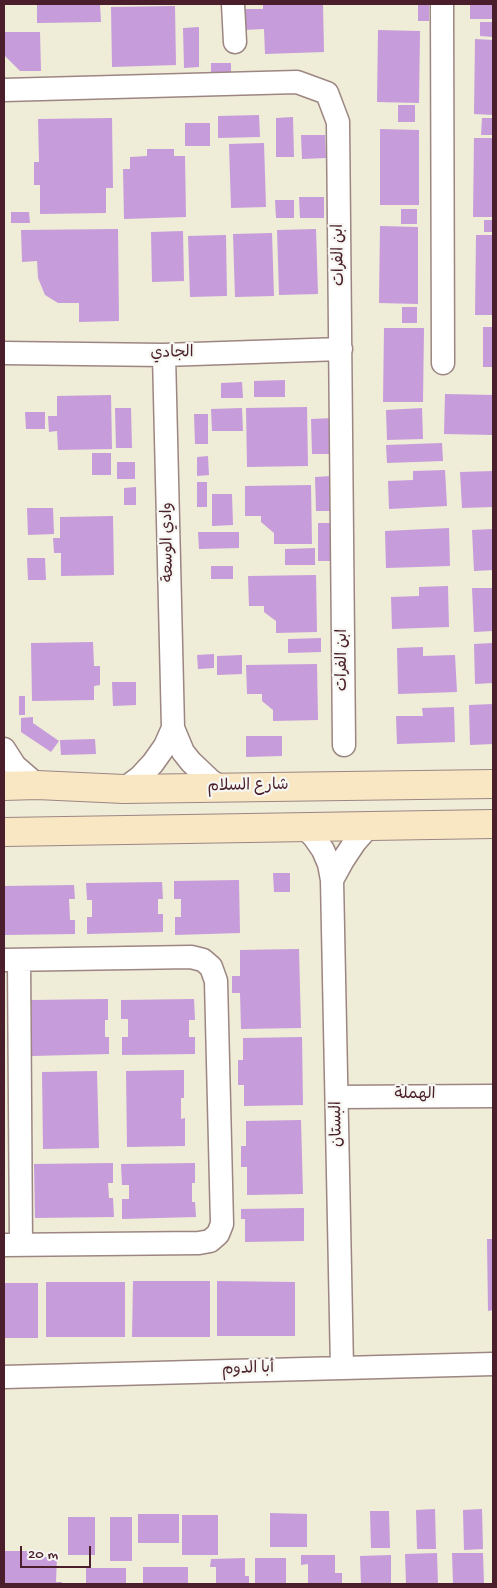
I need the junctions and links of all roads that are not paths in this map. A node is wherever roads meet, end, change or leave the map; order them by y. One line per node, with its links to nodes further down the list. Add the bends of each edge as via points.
1 (233, 4): 3 (street)
2 (442, 4): 8 (street)
3 (235, 42)
4 (4, 90): 5 (street, ابن الفرات, via 297,82 327,93 338,122)
5 (341, 349): 7 (street, الجادي); 10 (street, ابن الفرات)
6 (4, 353): 7 (street, الجادي)
7 (164, 355): 9 (street, وادي الوسعة)
8 (443, 363)
9 (173, 728): 15 (street, وادي الوسعة, via 191,762); 16 (street, وادي الوسعة, via 154,763)
10 (344, 745)
11 (4, 749): 13 (street, via 15,766)
12 (493, 784): 15 (main road, شارع السلام)
13 (37, 785): 14 (main road, شارع السلام); 16 (main road, شارع السلام)
14 (4, 786)
15 (222, 788): 16 (main road, شارع السلام)
16 (124, 789)
17 (493, 824): 18 (main road)
18 (370, 825): 19 (main road); 21 (street, via 351,848)
19 (303, 826): 20 (main road); 21 (street, البستان, via 323,850)
20 (4, 832)
21 (332, 880): 24 (street, البستان)
22 (11, 960): 25 (street); 25 (street, via 191,957 212,967 216,981 222,1224 210,1242)
23 (493, 1096): 24 (street, الهملة)
24 (337, 1097): 27 (street, البستان)
25 (13, 1245)
26 (493, 1364): 27 (street, أبا الدوم)
27 (342, 1368): 28 (street, أبا الدوم)
28 (4, 1377)

